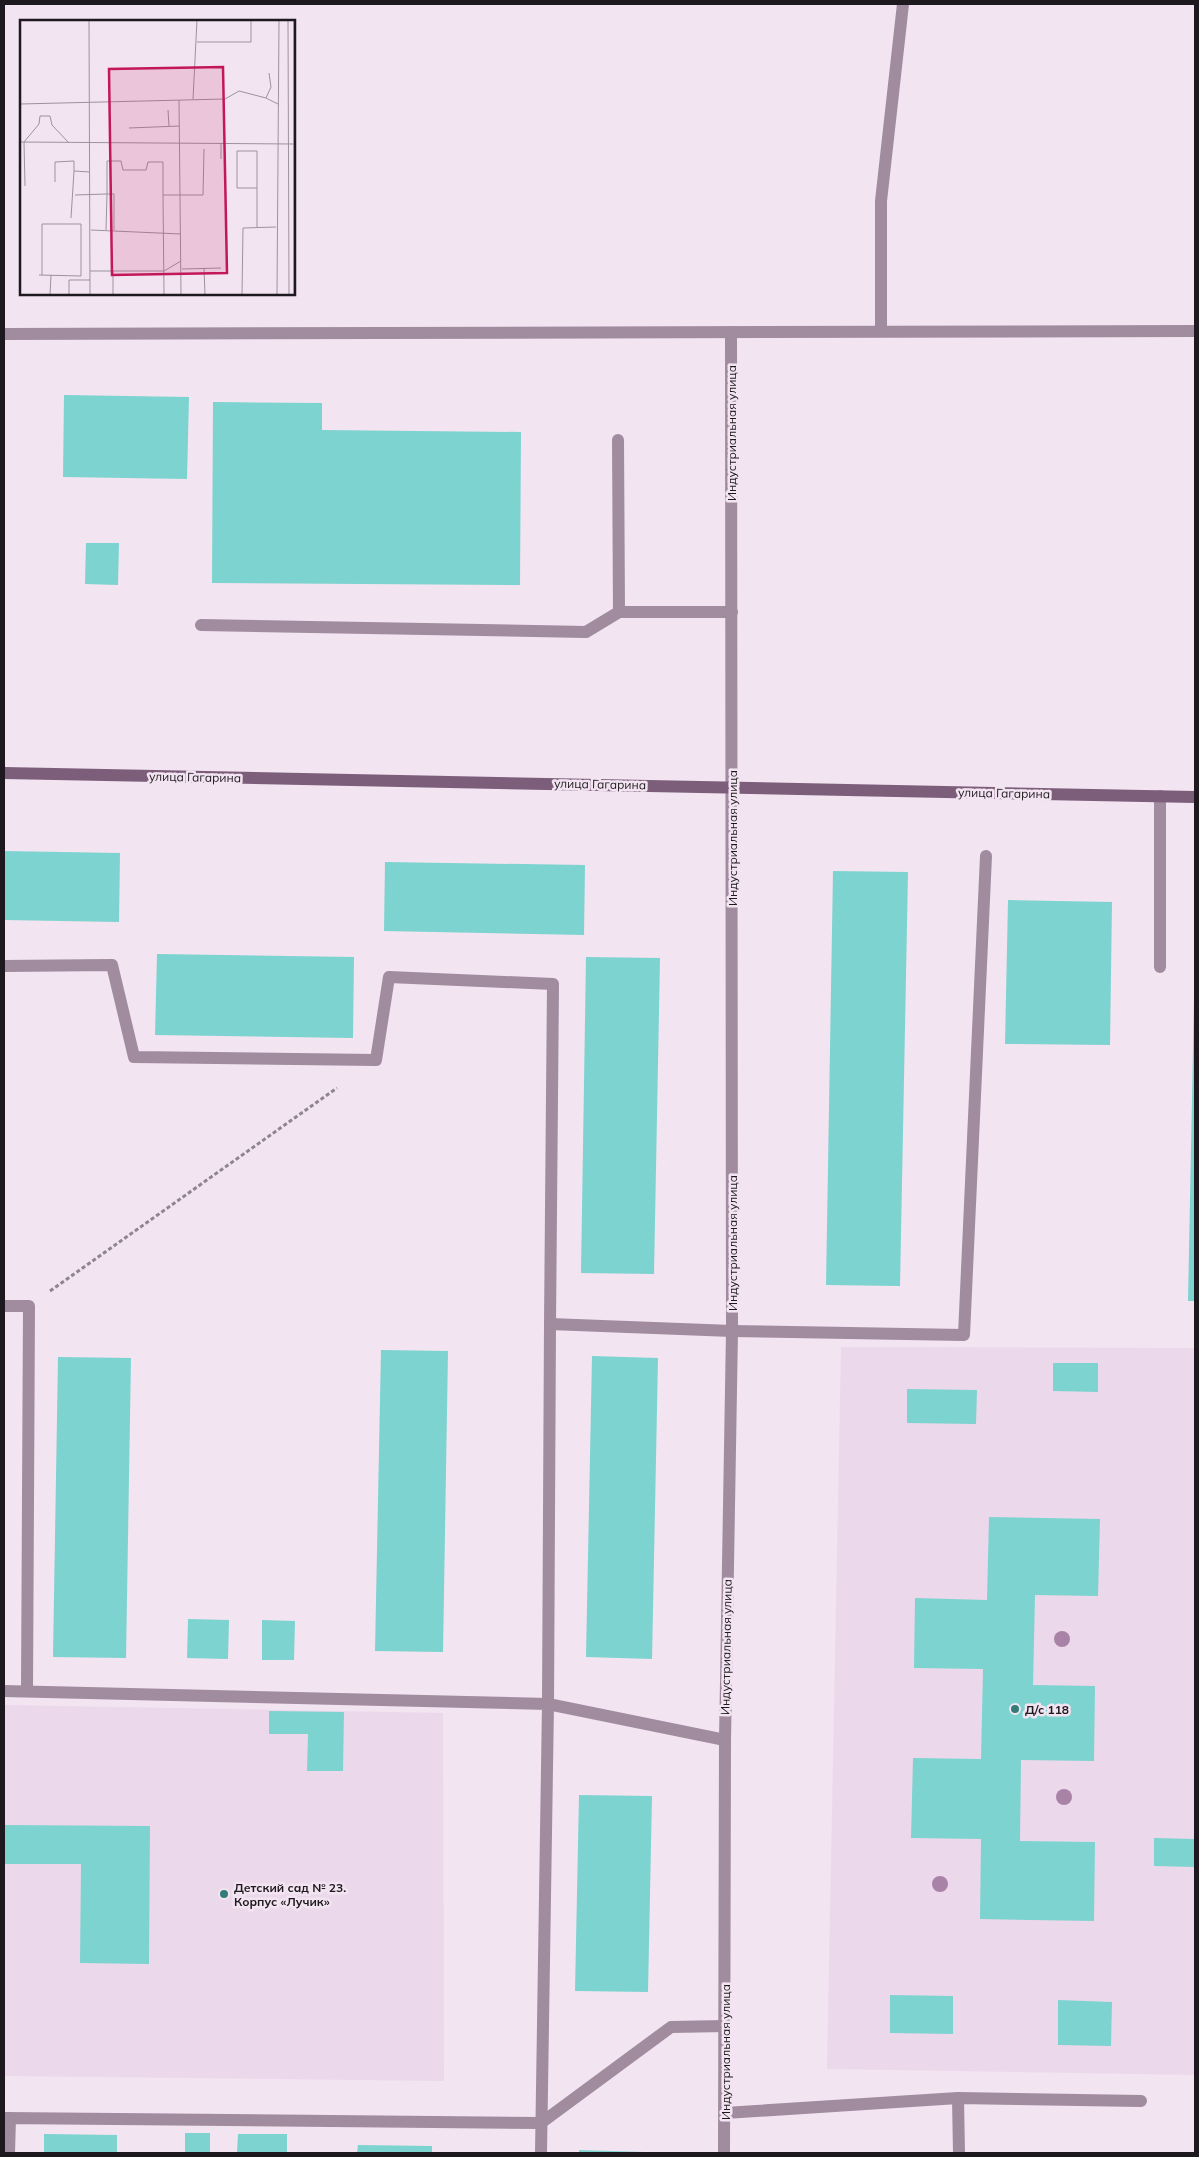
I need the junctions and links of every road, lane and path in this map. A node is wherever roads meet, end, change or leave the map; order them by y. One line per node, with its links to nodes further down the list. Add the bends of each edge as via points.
1 (903, 4): 3 (street, via 881,201)
2 (1195, 330): 3 (street)
3 (881, 331): 4 (street)
4 (731, 332): 5 (street); 8 (street, Индустриальная улица)
5 (4, 334)
6 (618, 440): 7 (street)
7 (619, 612): 8 (street); 9 (street, via 586,632)
8 (732, 612): 11 (street, Индустриальная улица)
9 (201, 626)
10 (4, 773): 11 (main road, улица Гагарина)
11 (733, 787): 12 (main road, улица Гагарина); 21 (street, Индустриальная улица)
12 (1160, 796): 13 (main road, улица Гагарина); 16 (street)
13 (1195, 797)
14 (986, 856): 21 (street, via 964,1335)
15 (4, 966): 17 (street, via 112,965 134,1057)
16 (1160, 967)
17 (376, 1060): 19 (path); 20 (street, via 389,977 553,984)
18 (4, 1306): 19 (street)
19 (29, 1306): 23 (street)
20 (550, 1324): 21 (street); 24 (street)
21 (732, 1331): 25 (street, Индустриальная улица)
22 (4, 1691): 23 (street)
23 (27, 1691): 24 (street)
24 (548, 1704): 25 (street); 31 (street)
25 (724, 1740): 26 (street, Индустриальная улица)
26 (725, 2026): 29 (street, Индустриальная улица); 31 (street, via 671,2027)
27 (958, 2098): 28 (street); 29 (street); 35 (street)
28 (1141, 2100)
29 (725, 2113): 34 (street, Индустриальная улица)
30 (7, 2118): 31 (street); 32 (street)
31 (541, 2124): 33 (street)
32 (10, 2153)
33 (541, 2153)
34 (724, 2153)
35 (959, 2153)

